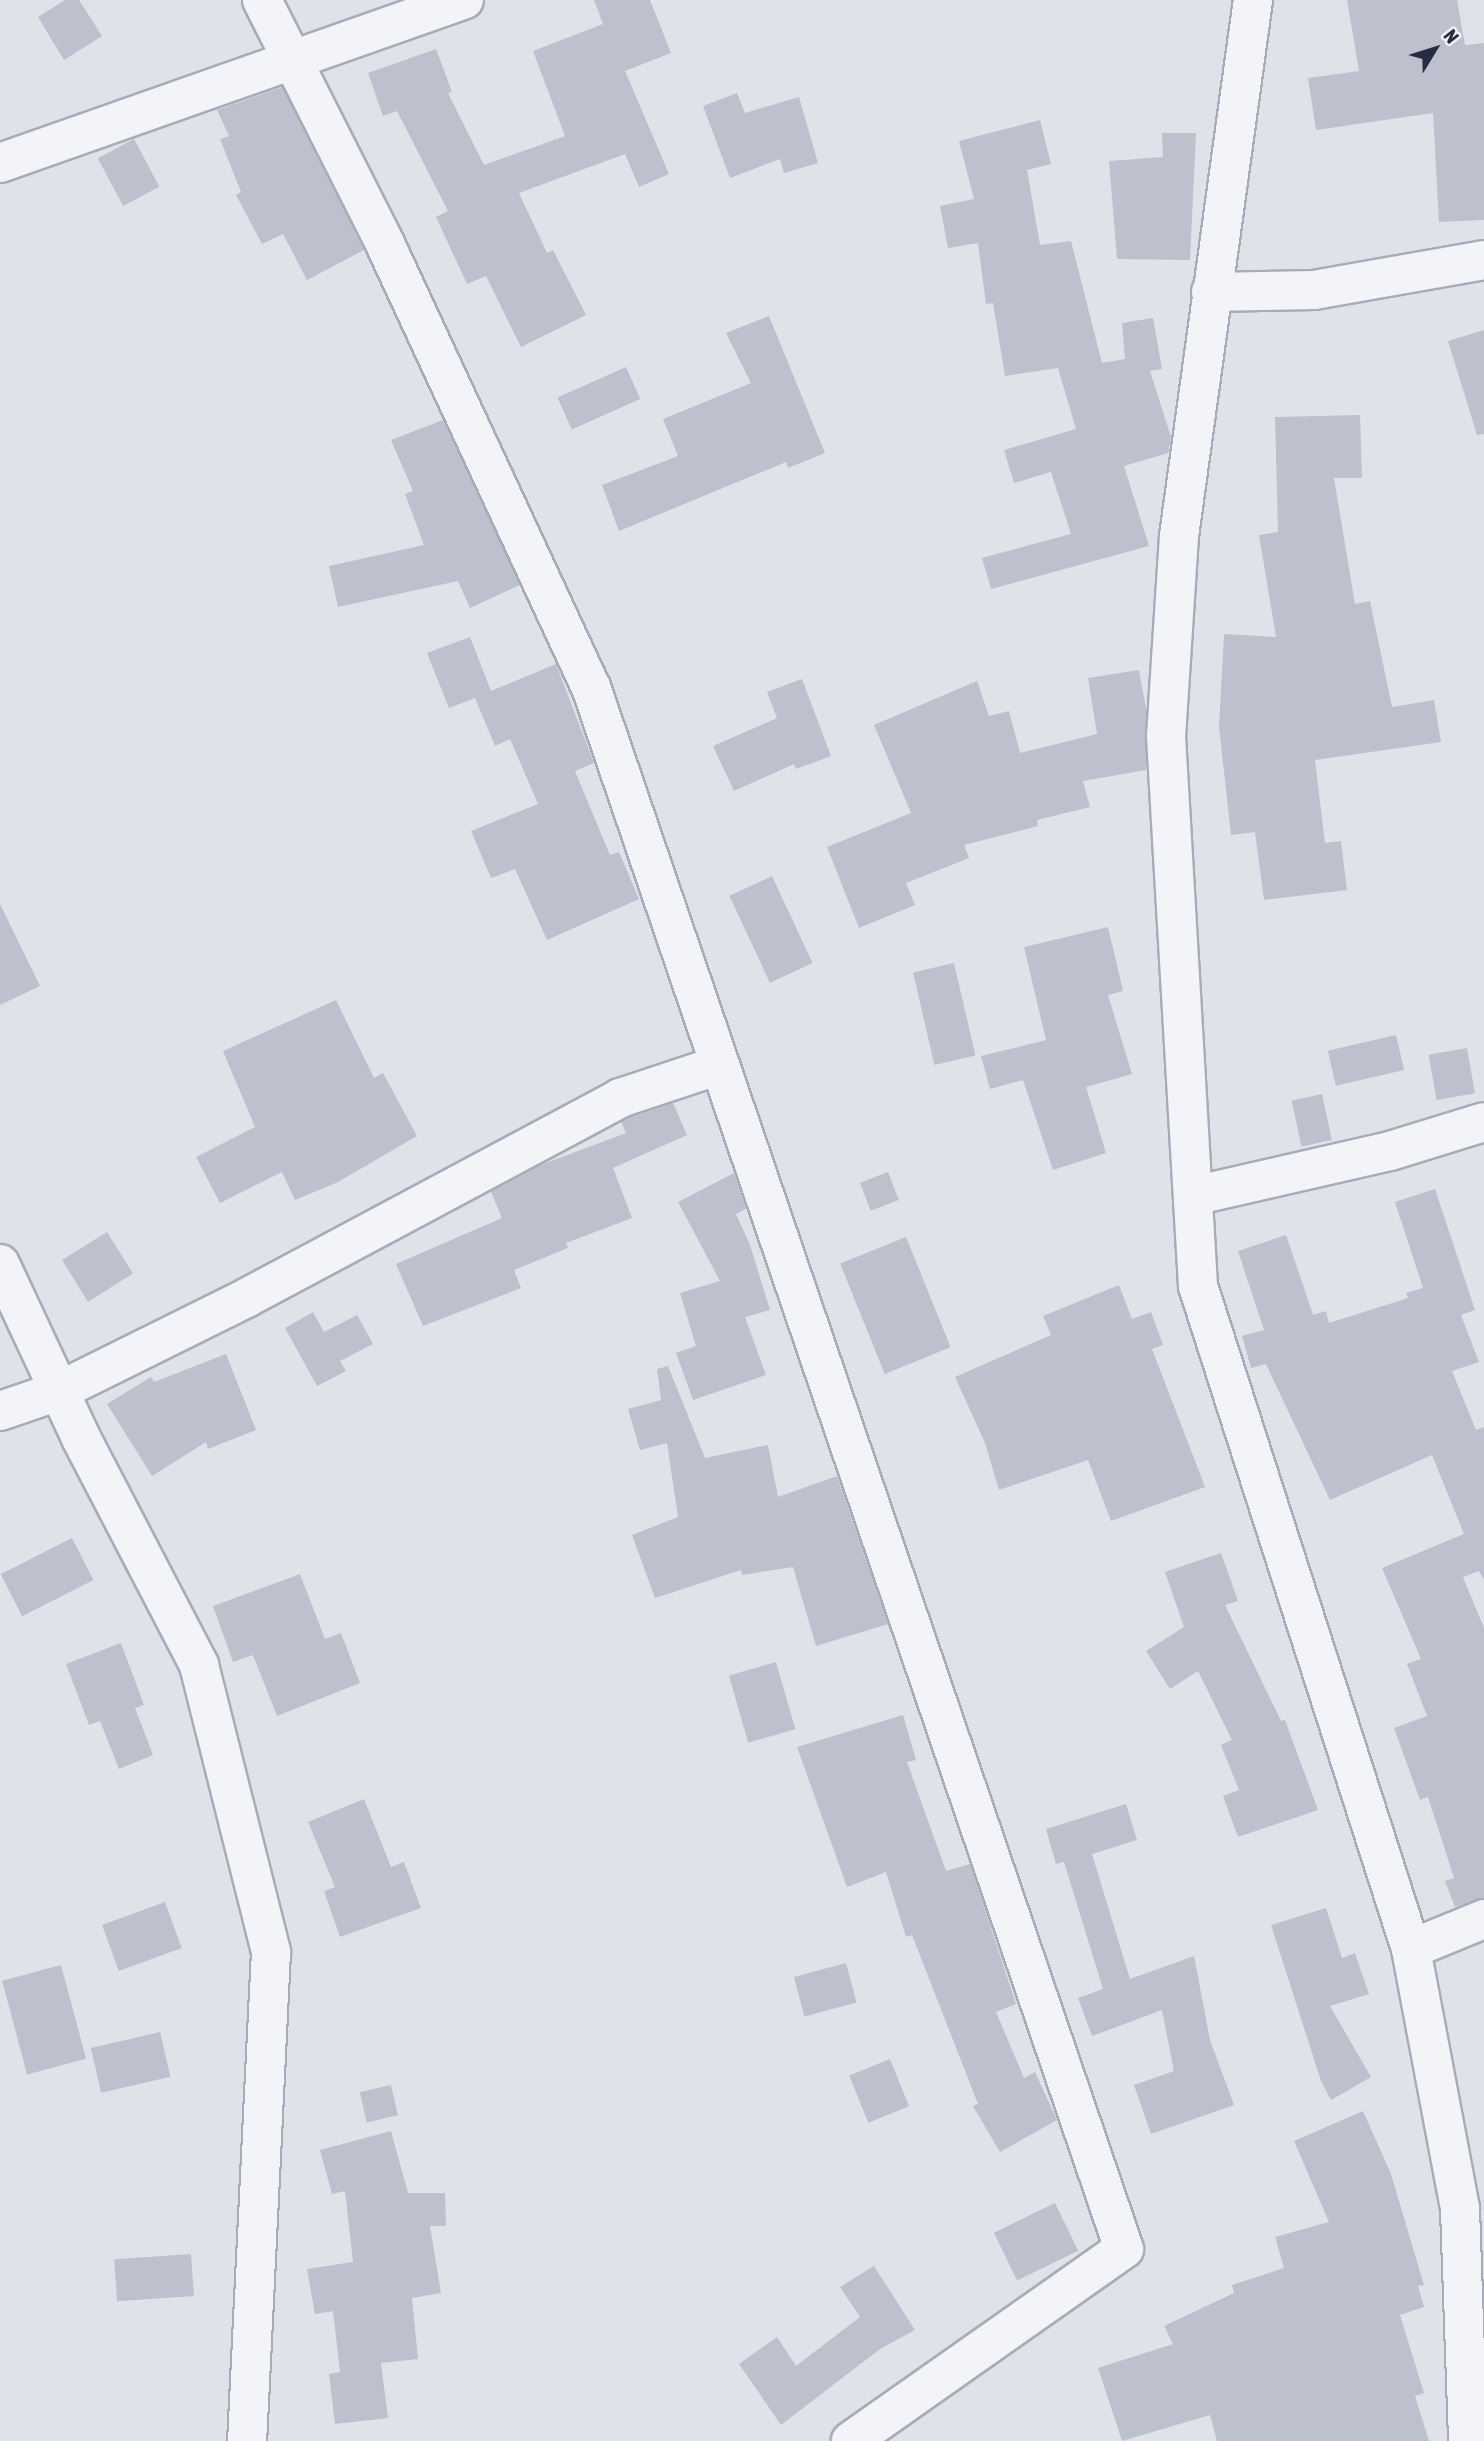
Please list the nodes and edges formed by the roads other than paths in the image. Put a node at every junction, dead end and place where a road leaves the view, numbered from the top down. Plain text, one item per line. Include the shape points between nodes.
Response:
1 (262, 0) edge
2 (464, 0) edge
3 (1253, 0) edge
4 (293, 61) junction
5 (0, 163) edge
6 (1484, 260) edge
7 (1211, 292) junction
8 (720, 1065) junction
9 (1484, 1122) edge
10 (1193, 1196) junction
11 (0, 1264) edge
12 (59, 1391) junction
13 (0, 1411) edge
14 (1484, 1919) edge
15 (1411, 1949) junction
16 (247, 2441) edge
17 (851, 2441) edge
18 (1468, 2441) edge

1 - 4 street
2 - 4 street
3 - 7 street
4 - 5 street
4 - 8 street via 386,246 591,687
6 - 7 street via 1314,290
7 - 10 street via 1179,536 1166,736
8 - 12 street via 620,1098 248,1297
8 - 17 street via 1124,2249
9 - 10 street via 1391,1151
10 - 15 street via 1198,1286
11 - 12 street
12 - 13 street
12 - 16 street via 199,1665 271,1952
14 - 15 street
15 - 18 street via 1460,2209

